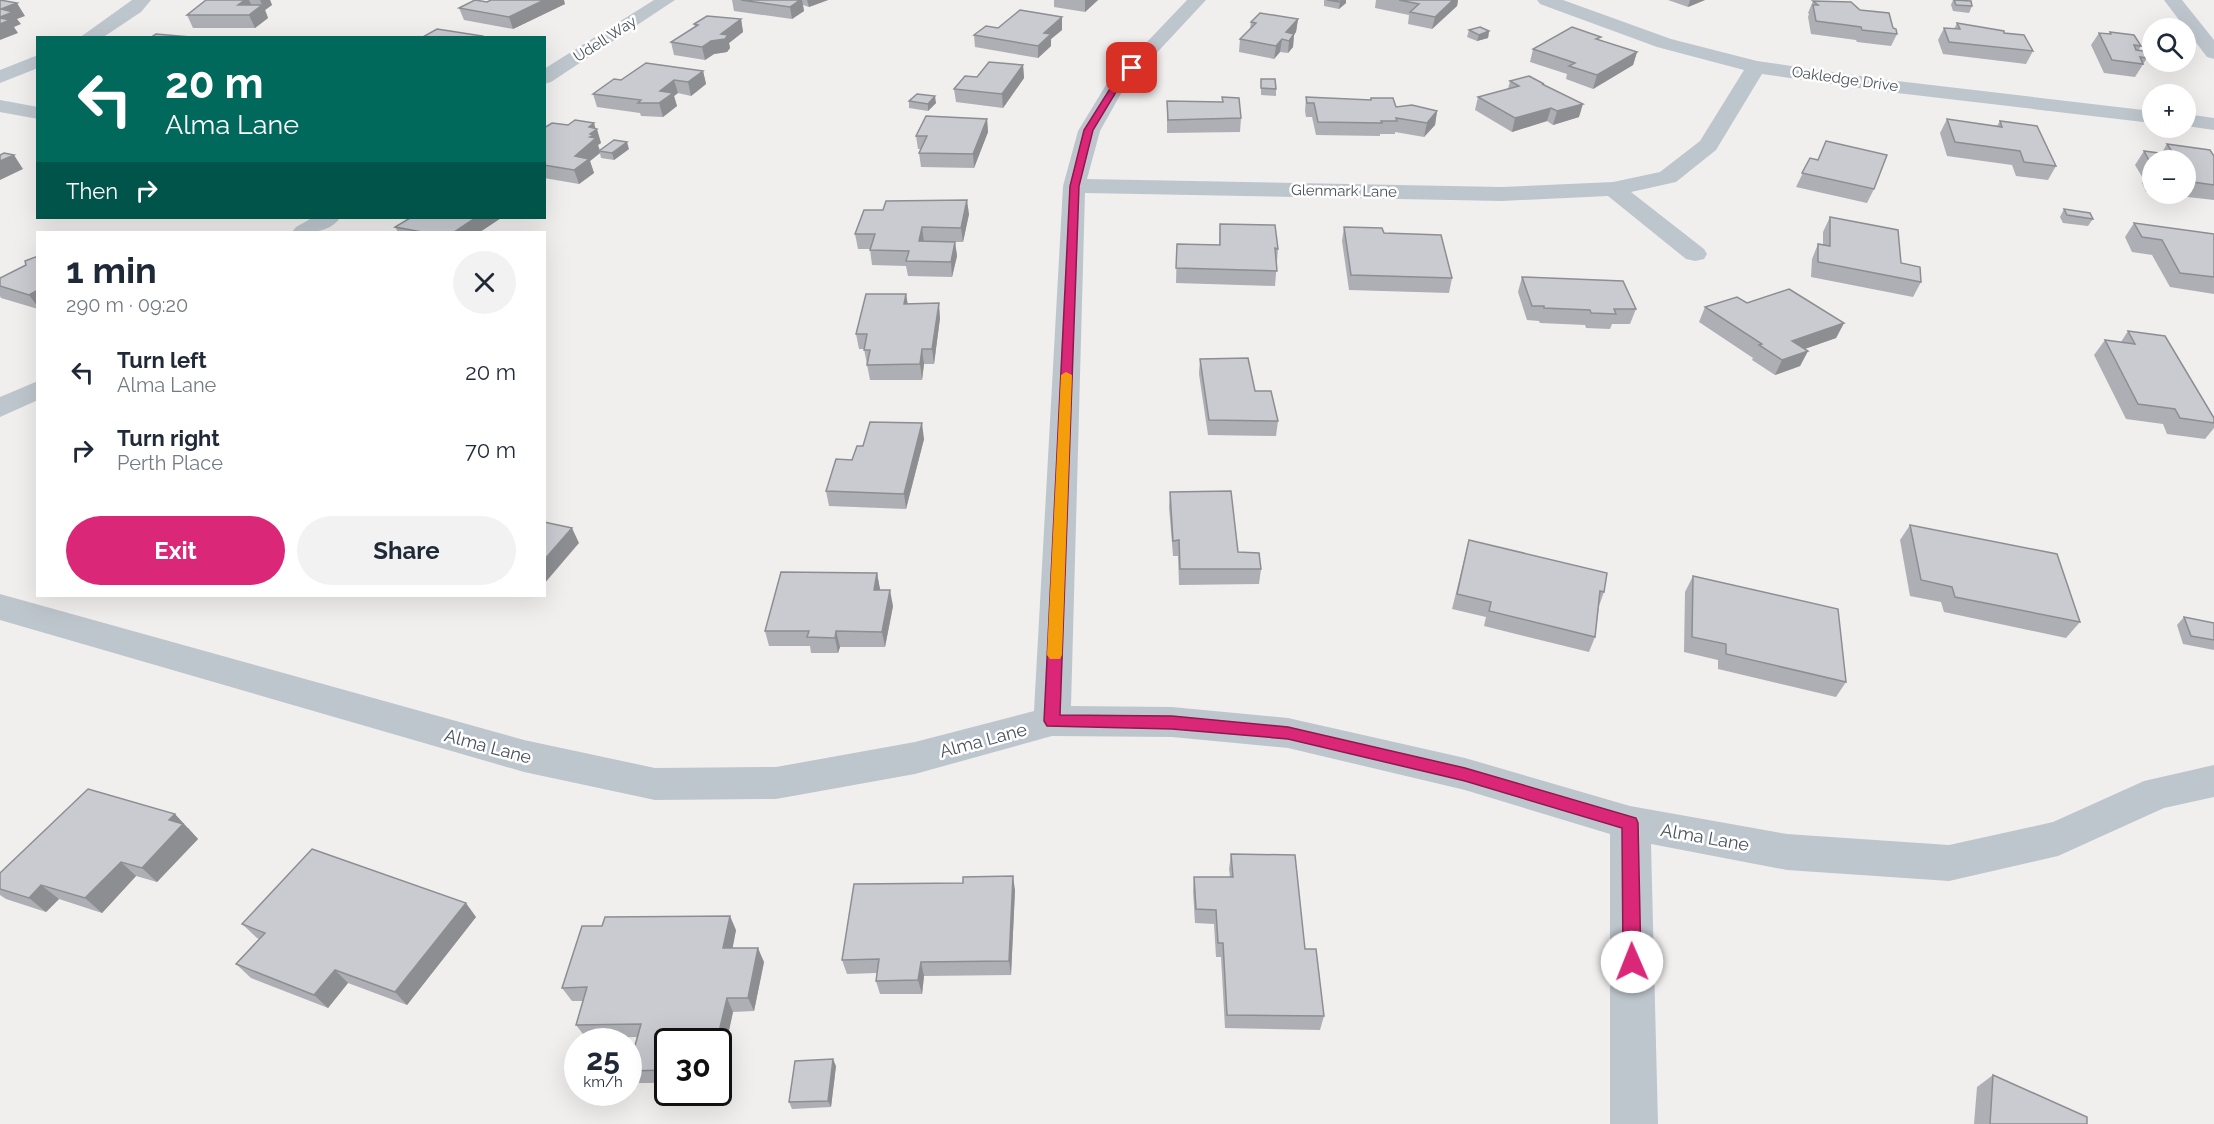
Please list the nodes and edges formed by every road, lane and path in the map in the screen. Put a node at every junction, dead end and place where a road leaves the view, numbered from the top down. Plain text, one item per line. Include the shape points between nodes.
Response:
1 (142, 0) edge
2 (666, 0) edge
3 (1197, 0) edge
4 (1546, 0) edge
5 (2173, 0) edge
6 (91, 36) edge
7 (2214, 53) edge
8 (36, 62) edge
9 (1756, 67) junction
10 (0, 77) edge
11 (546, 77) edge
12 (0, 106) edge
13 (36, 113) edge
14 (2142, 116) edge
15 (2196, 121) edge
16 (2214, 124) edge
17 (1074, 186) junction
18 (1613, 189) junction
19 (326, 219) edge
20 (306, 231) edge
21 (1695, 254) dead end
22 (36, 390) edge
23 (0, 408) edge
24 (0, 607) edge
25 (1052, 721) junction
26 (2214, 781) edge
27 (1630, 823) junction
28 (1634, 1124) edge

1 - 6 street
2 - 11 street, Udell Way
3 - 17 street via 1116,86 1089,130
4 - 9 street, Oakledge Drive via 1664,43
5 - 7 street
8 - 10 street
9 - 14 street, Oakledge Drive
9 - 18 street, Glenmark Lane via 1708,145 1668,177
12 - 13 street
15 - 16 street
17 - 18 street, Glenmark Lane via 1502,194
17 - 25 street
18 - 21 street
19 - 20 street
22 - 23 street
24 - 25 street, Alma Lane via 524,756 655,784 776,783 915,758
25 - 27 street, Alma Lane via 1172,723 1288,733 1465,774
26 - 27 street, Alma Lane via 2158,793 2058,838 1948,863 1787,852
27 - 28 street

